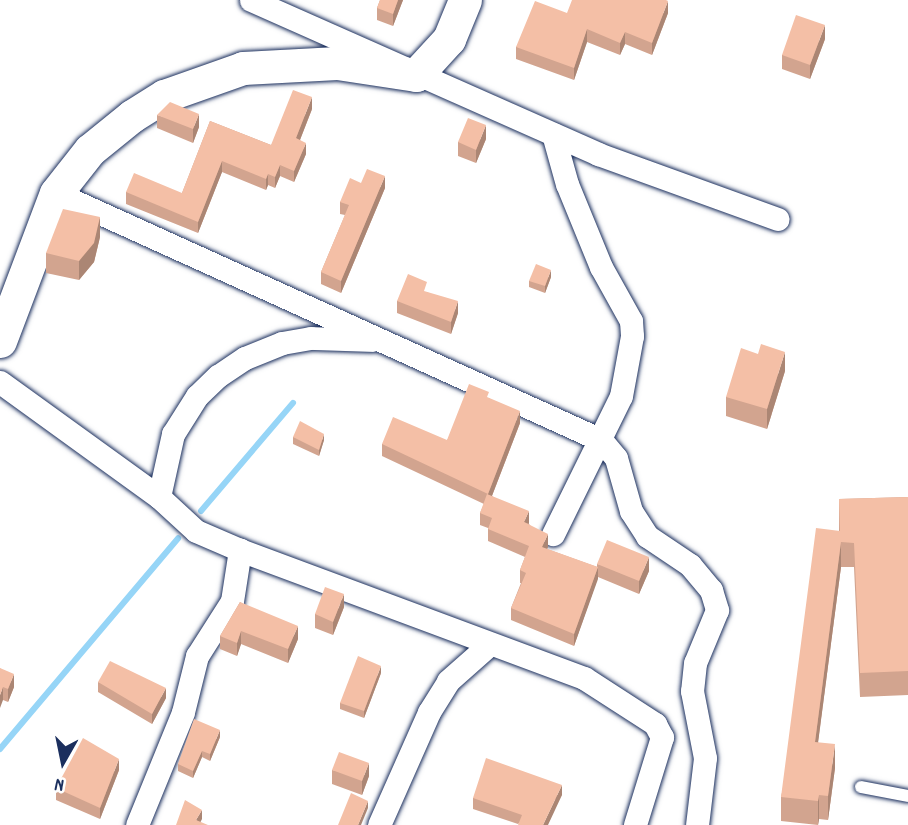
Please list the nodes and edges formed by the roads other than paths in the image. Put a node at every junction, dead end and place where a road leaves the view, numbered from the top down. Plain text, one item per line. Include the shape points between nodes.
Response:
1 (251, 0) edge
2 (465, 0) edge
3 (416, 75) junction
4 (553, 134) junction
5 (56, 194) junction
6 (778, 219) dead end
7 (0, 341) edge
8 (385, 341) junction
9 (0, 382) edge
10 (601, 440) junction
11 (159, 497) junction
12 (553, 534) dead end
13 (240, 550) junction
14 (490, 643) junction
15 (861, 788) dead end
16 (908, 796) edge
17 (137, 825) edge
18 (379, 825) edge
19 (635, 825) edge
20 (696, 825) edge

1 - 3 street
2 - 3 street via 449,39
3 - 4 street
3 - 5 street via 337,63 243,68 164,96 132,116 90,150
4 - 6 street
4 - 10 street via 567,184 601,267 631,320 629,364 621,396
5 - 7 street
5 - 8 street
8 - 10 street
8 - 11 street via 302,339 257,353 227,370 197,396 173,434
9 - 11 street
10 - 12 street
10 - 20 street via 616,458 631,511 647,536 690,565 711,590 717,610 695,663 692,691 705,758
11 - 13 street via 196,531
13 - 14 street
13 - 17 street via 232,601 197,656 183,712
14 - 18 street via 441,692
14 - 19 street via 584,678 661,730
15 - 16 lane

